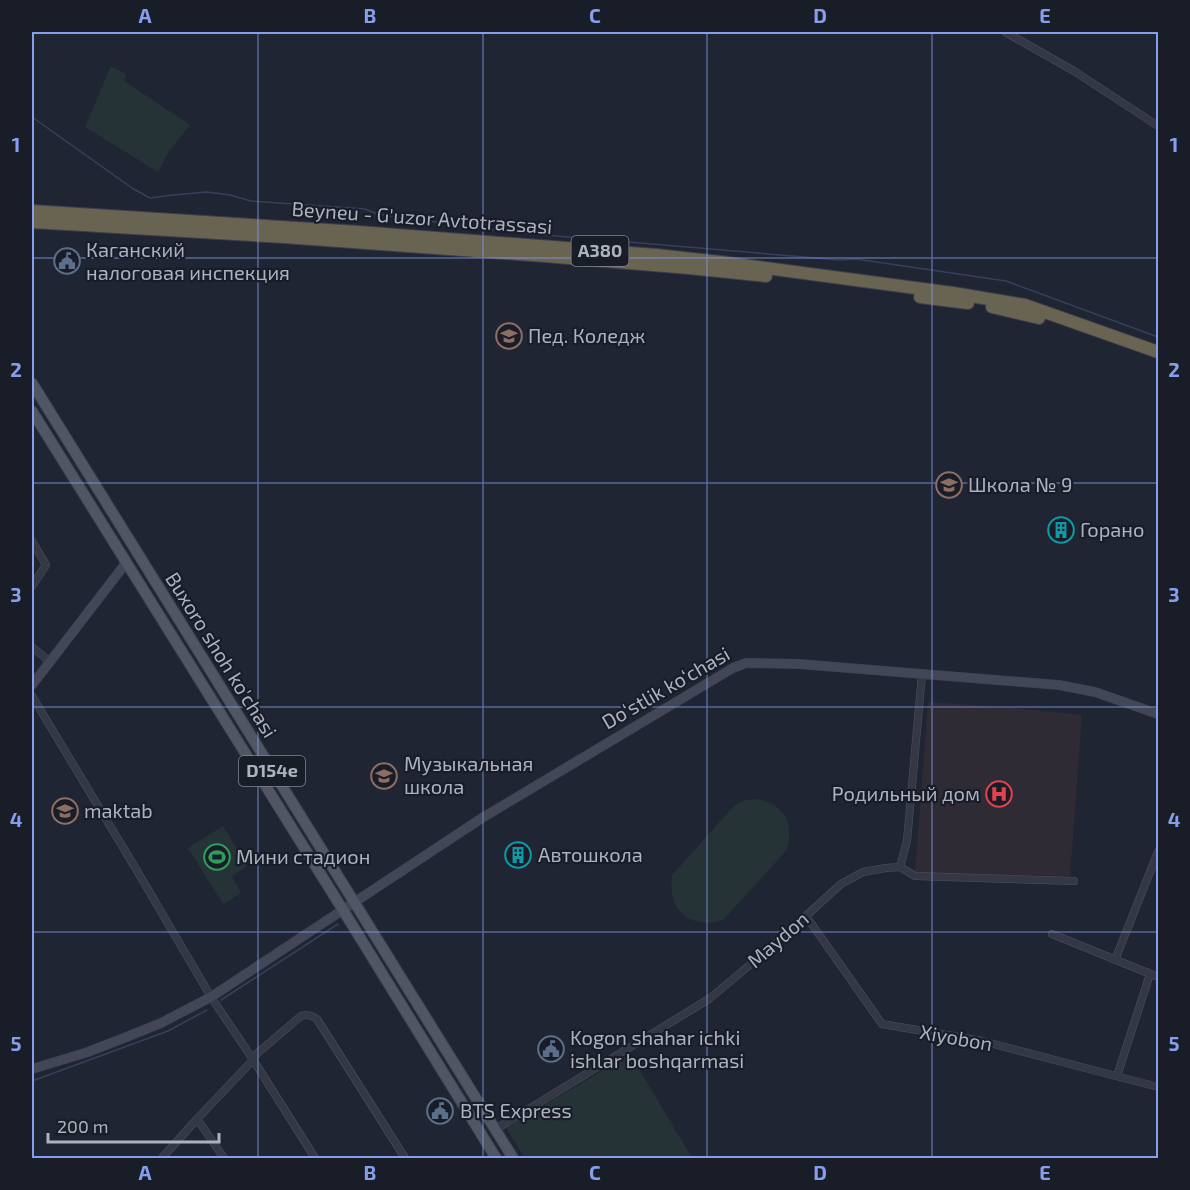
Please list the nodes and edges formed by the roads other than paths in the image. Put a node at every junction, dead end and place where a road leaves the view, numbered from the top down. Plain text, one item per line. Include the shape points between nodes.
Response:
1 (1005, 32) edge
2 (1158, 126) edge
3 (32, 211) edge
4 (32, 222) edge
5 (1158, 352) edge
6 (1158, 361) edge
7 (32, 383) edge
8 (32, 411) edge
9 (32, 542) edge
10 (126, 563) junction
11 (32, 586) edge
12 (32, 647) edge
13 (49, 661) junction
14 (922, 674) junction
15 (32, 685) edge
16 (32, 696) edge
17 (1158, 714) edge
18 (1158, 852) edge
19 (900, 867) junction
20 (1074, 880) dead end
21 (354, 902) junction
22 (343, 910) junction
23 (806, 916) junction
24 (1052, 934) dead end
25 (1115, 960) junction
26 (1150, 974) junction
27 (1158, 977) edge
28 (211, 997) junction
29 (252, 1059) junction
30 (32, 1069) edge
31 (1117, 1076) junction
32 (1158, 1087) edge
33 (197, 1119) junction
34 (496, 1129) junction
35 (483, 1137) junction
36 (162, 1158) edge
37 (224, 1158) edge
38 (315, 1158) edge
39 (405, 1158) edge
40 (495, 1158) edge
41 (513, 1158) edge

1 - 2 street
3 - 5 highway, Beyneu - G'uzor Avtotrassasi / A380 via 721,262 1011,302
4 - 6 highway, Beyneu - G'uzor Avtotrassasi / A380 via 545,256 804,280 1000,308
7 - 21 main road, Buxoro shoh ko'chasi / D154e
8 - 10 main road, Buxoro shoh ko'chasi / D154e
9 - 11 street via 46,566
10 - 13 street
10 - 22 main road, Buxoro shoh ko'chasi / D154e
12 - 13 street
13 - 15 street
14 - 17 street, Do‘stlik ko‘chasi via 1059,685 1095,692
14 - 19 street via 907,841
14 - 21 street, Do‘stlik ko‘chasi via 746,663 482,818
16 - 28 street
18 - 25 street
19 - 20 street via 915,876
19 - 23 street, Maydon via 863,872 841,884
21 - 22 street, Do‘stlik ko‘chasi
21 - 34 main road, Buxoro shoh ko'chasi / D154e
22 - 28 street, Do‘stlik ko‘chasi
22 - 35 main road, Buxoro shoh ko'chasi / D154e
23 - 31 street, Xiyobon via 882,1024 982,1041
23 - 34 street, Maydon via 709,999
24 - 25 street
25 - 26 street
26 - 27 street
26 - 31 street
28 - 29 street
28 - 30 street, Do‘stlik ko‘chasi via 129,1036
29 - 33 street
29 - 38 street
29 - 39 street via 301,1016 313,1016
31 - 32 street, Xiyobon
33 - 36 street
33 - 37 street
34 - 35 main road
34 - 41 main road, Buxoro shoh ko'chasi / D154e
35 - 40 main road, Buxoro shoh ko'chasi / D154e

